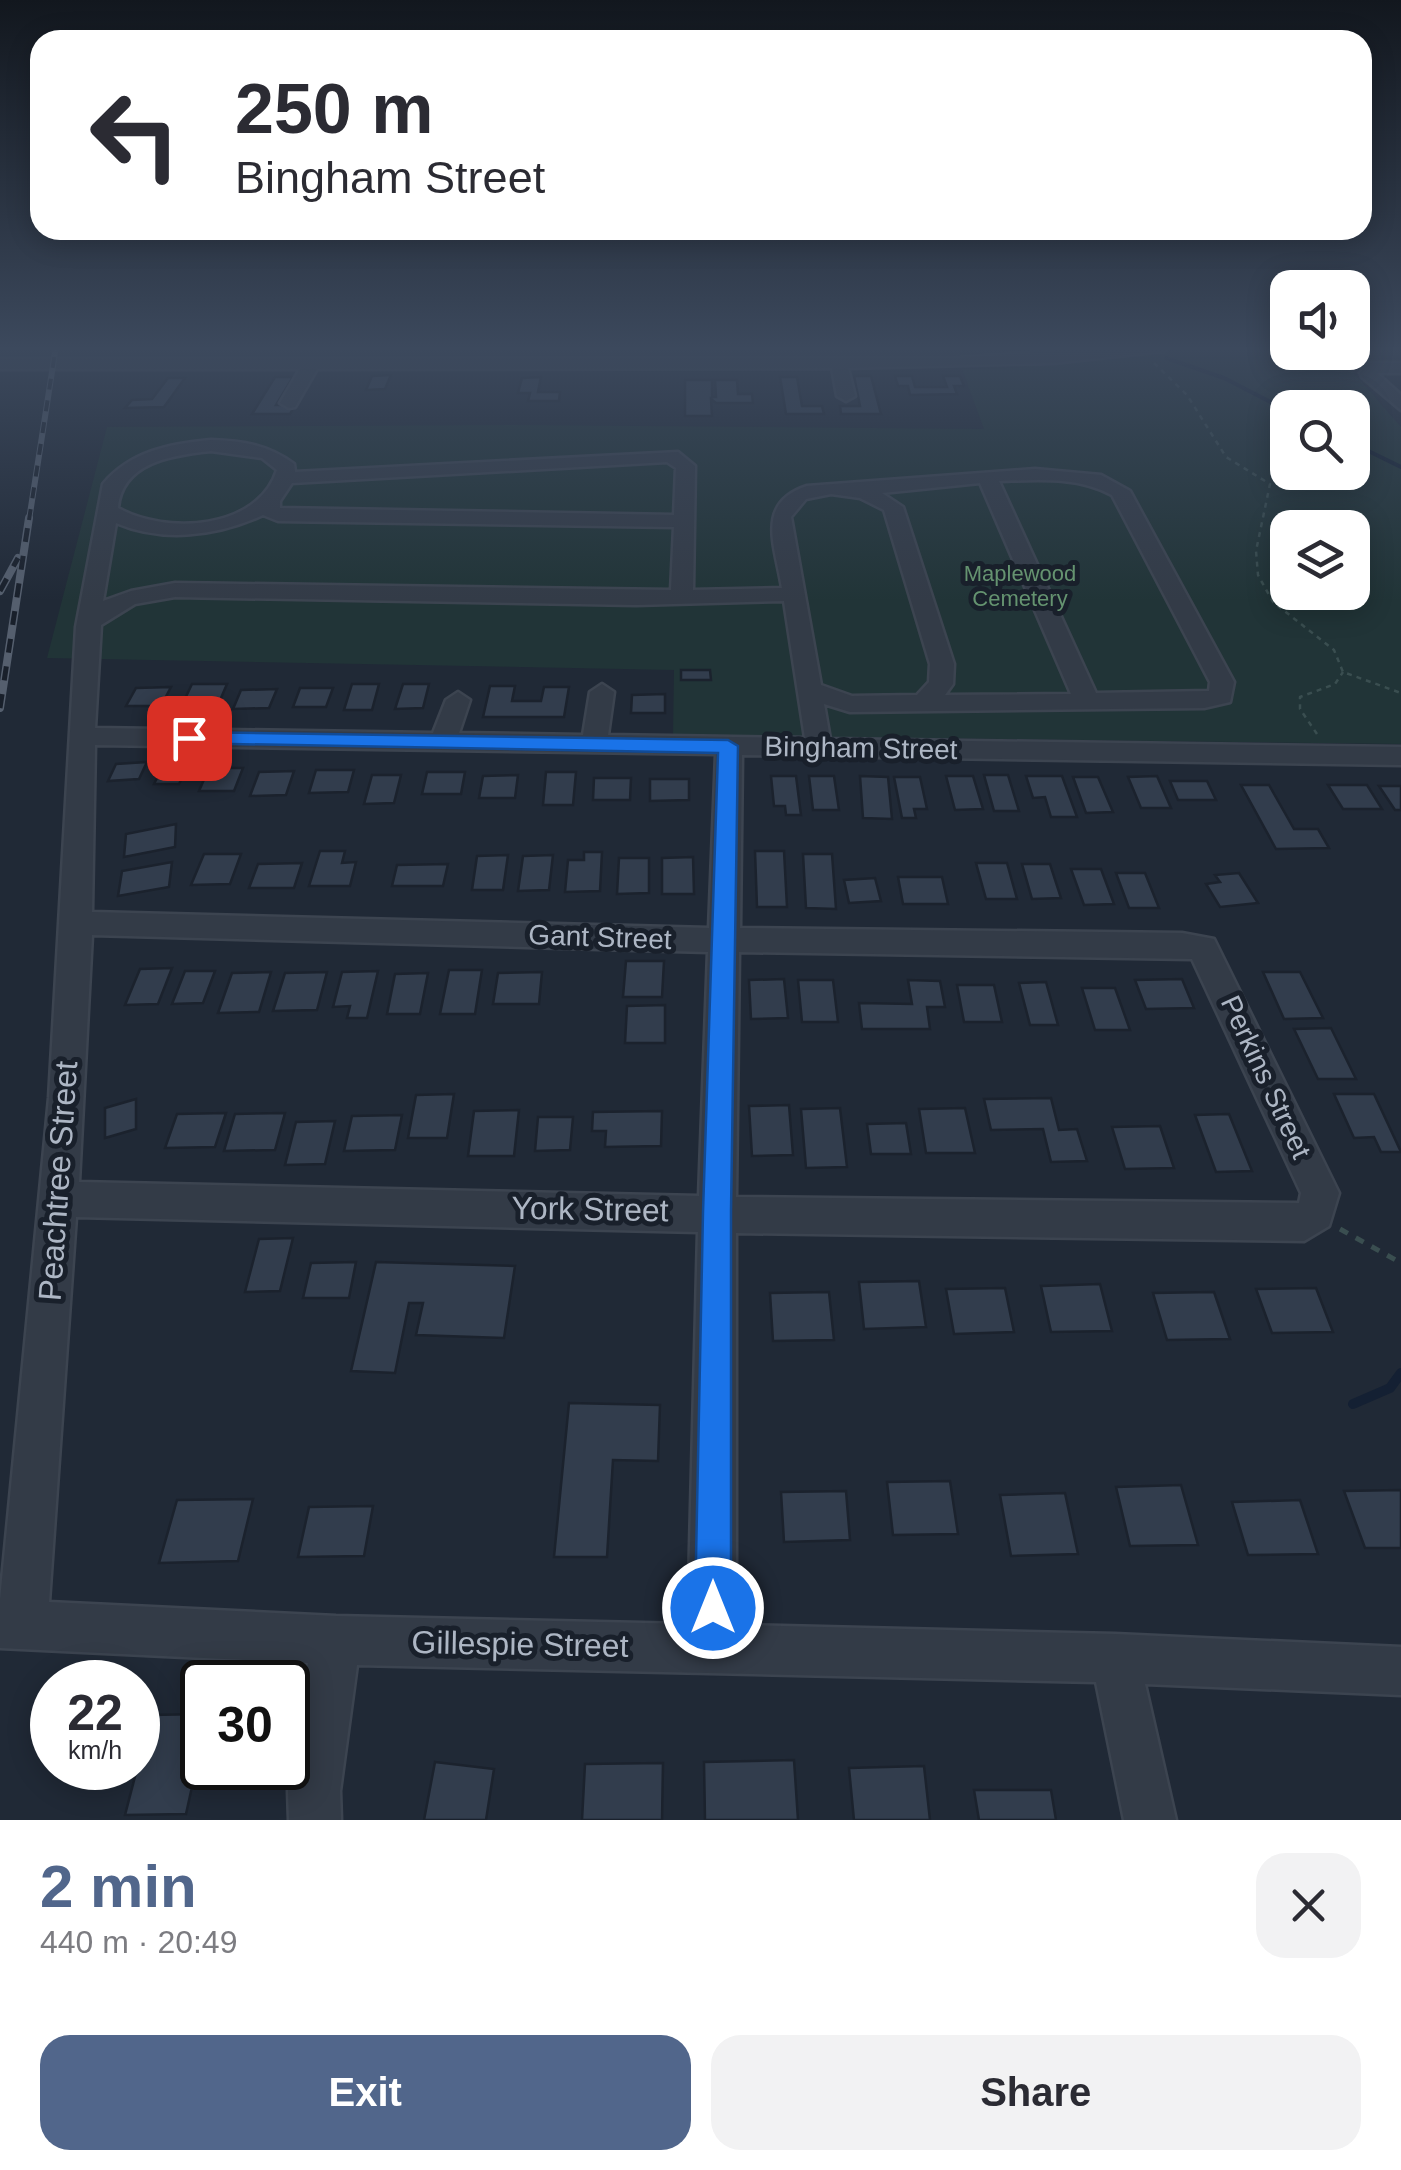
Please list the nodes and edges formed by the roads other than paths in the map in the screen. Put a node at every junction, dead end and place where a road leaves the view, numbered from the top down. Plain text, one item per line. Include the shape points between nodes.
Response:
1 (988, 477) junction
2 (287, 478) junction
3 (891, 496) junction
4 (274, 508) junction
5 (108, 510) junction
6 (684, 521) junction
7 (93, 578) junction
8 (148, 593) junction
9 (794, 594) junction
10 (682, 598) junction
11 (87, 627) junction
12 (810, 690) junction
13 (602, 692) dead end
14 (458, 700) dead end
15 (1087, 701) junction
16 (924, 703) junction
17 (850, 704) junction
18 (81, 736) junction
19 (818, 738) junction
20 (442, 742) junction
21 (594, 744) junction
22 (728, 746) junction
23 (1401, 756) edge
24 (77, 923) junction
25 (724, 940) junction
26 (1182, 944) joint
27 (57, 1198) junction
28 (717, 1212) junction
29 (1309, 1219) joint
30 (12, 1624) edge
31 (336, 1640) junction
32 (712, 1648) junction
33 (1115, 1658) junction
34 (1401, 1671) edge
35 (315, 1820) edge
36 (1150, 1820) edge

1 - 3 street via 936,478
1 - 15 street
1 - 15 street via 1086,476 1117,488 1223,686 1221,696 1204,700
2 - 4 street
2 - 5 street, Peachtree Street via 278,456 265,449 179,449 120,475 105,499
2 - 6 street via 671,456 686,466
3 - 9 street via 858,489 807,493 783,509
3 - 16 street via 942,664 940,684
4 - 5 street via 201,528 142,528
4 - 6 street
5 - 7 street, Peachtree Street
6 - 10 street
7 - 8 street
7 - 11 street, Peachtree Street
8 - 10 street
8 - 11 street via 111,606
9 - 10 street
9 - 12 street
11 - 18 street, Peachtree Street
12 - 17 street
12 - 19 street
13 - 21 street
14 - 20 street
15 - 16 street
16 - 17 street
17 - 19 street
18 - 20 street, Bingham Street
18 - 24 street, Peachtree Street
19 - 22 street, Bingham Street
19 - 23 street, Bingham Street
20 - 21 street, Bingham Street
21 - 22 street, Bingham Street
22 - 25 street
24 - 25 street, Gant Street
24 - 27 street, Peachtree Street
25 - 26 street, Gant Street
25 - 28 street
26 - 29 street, Perkins Street via 1203,948 1320,1193
27 - 28 street, York Street
27 - 30 street, Peachtree Street
28 - 29 street, York Street via 1022,1222
28 - 32 street
30 - 31 street, Gillespie Street
31 - 32 street, Gillespie Street
31 - 35 street
32 - 33 street, Gillespie Street
33 - 34 street, Gillespie Street
33 - 36 street

